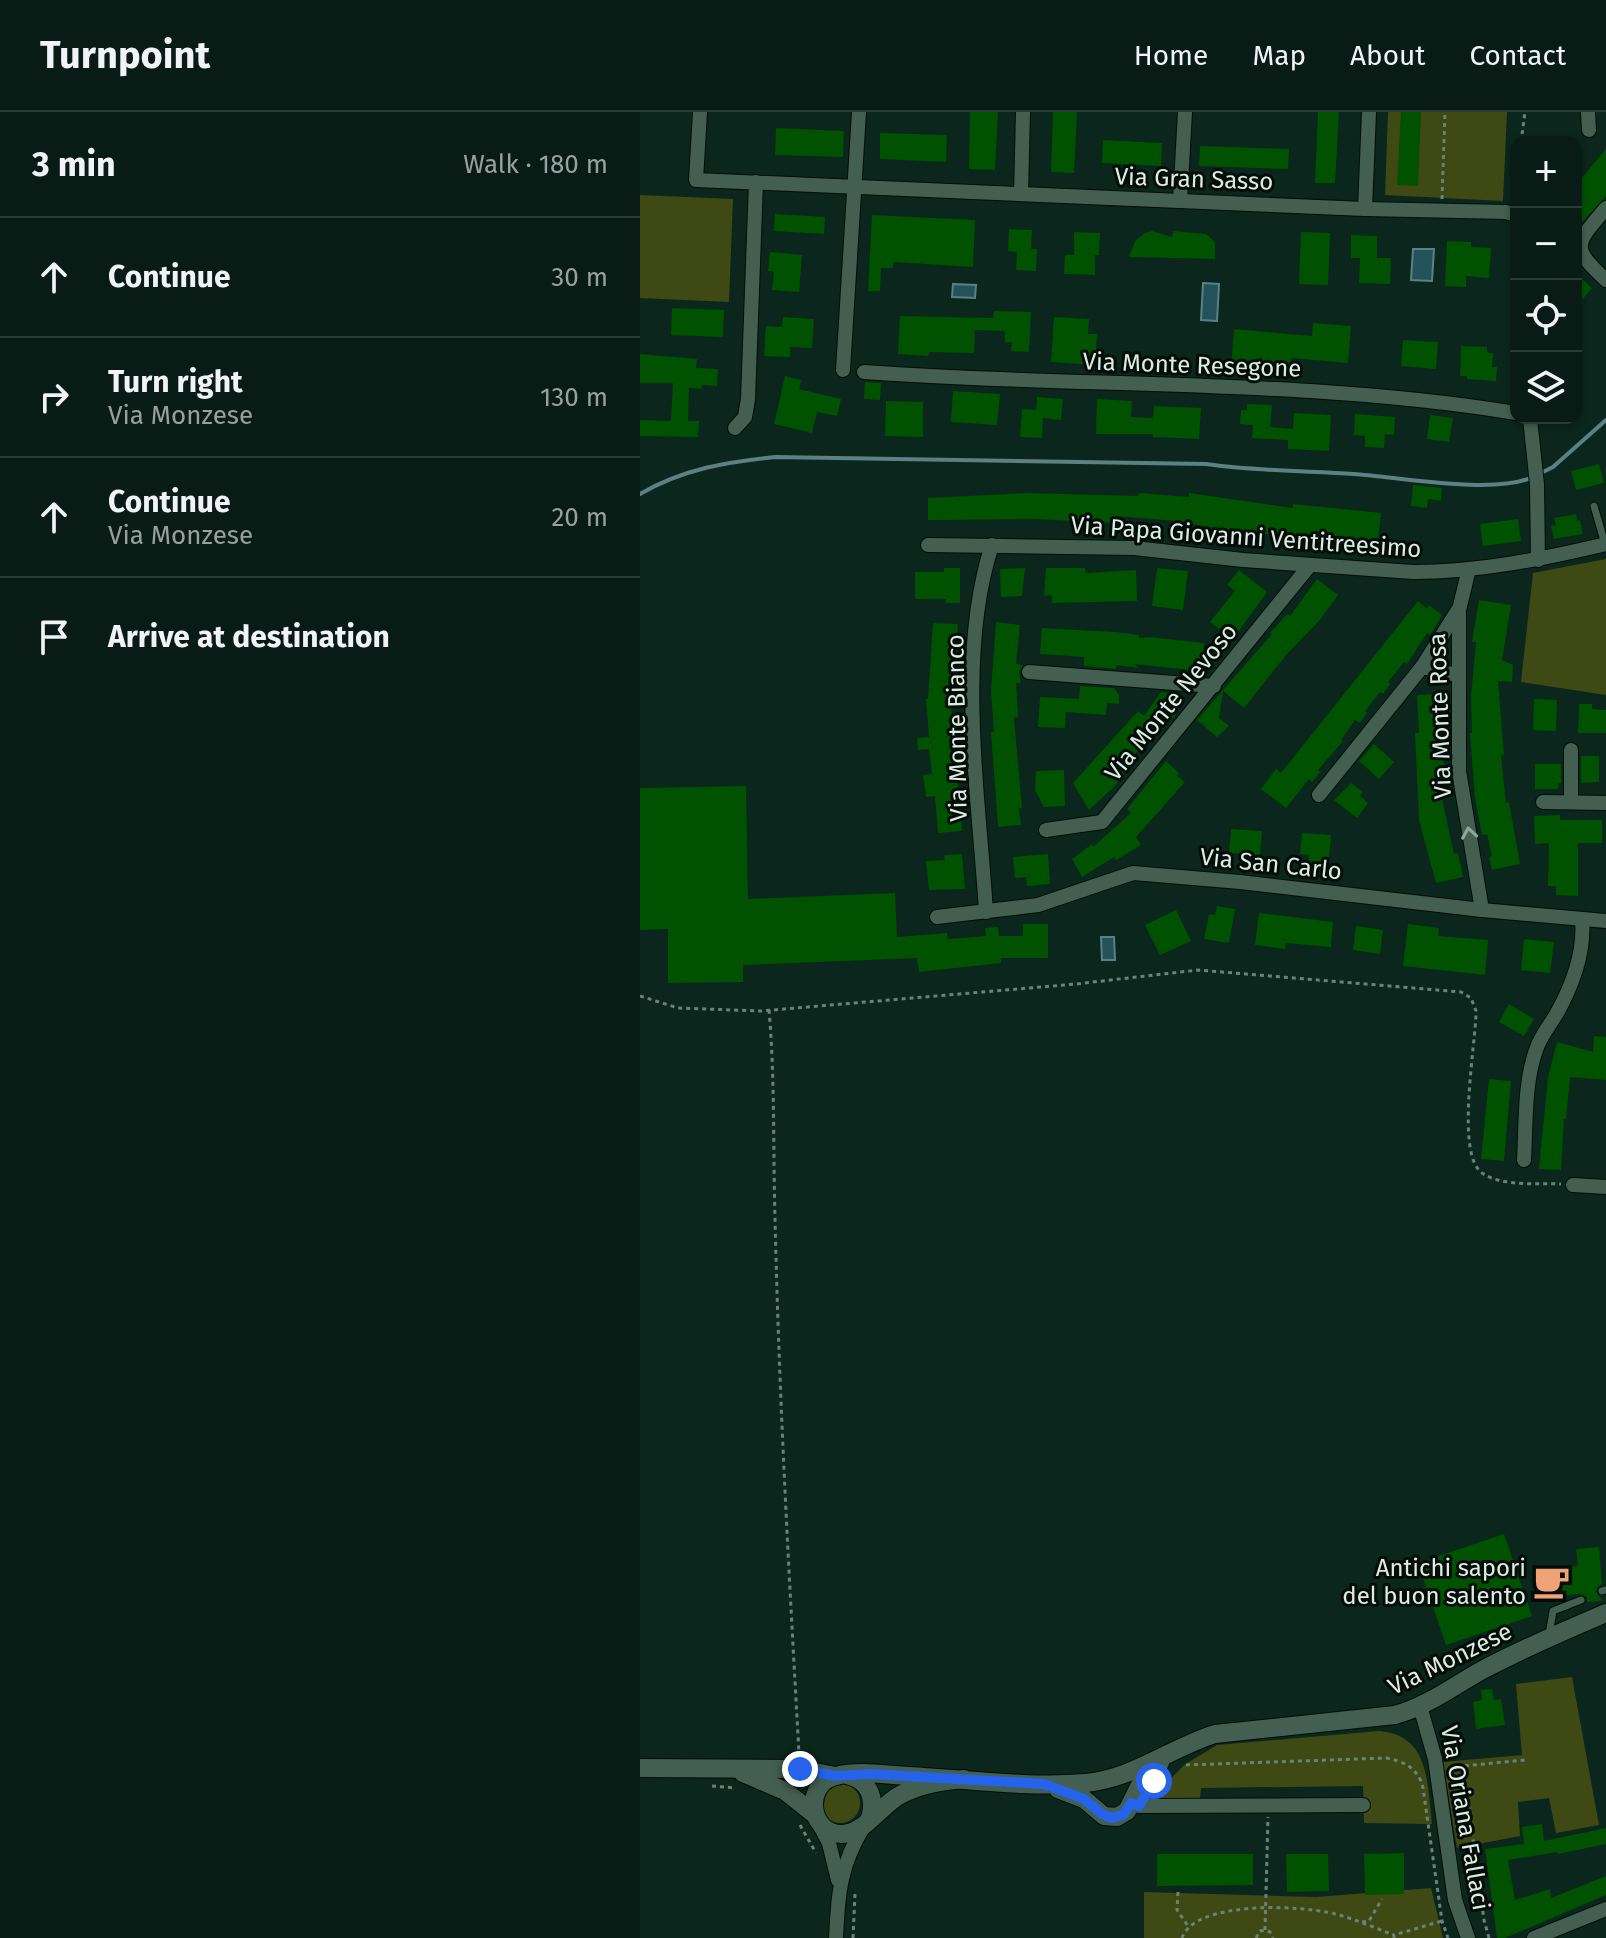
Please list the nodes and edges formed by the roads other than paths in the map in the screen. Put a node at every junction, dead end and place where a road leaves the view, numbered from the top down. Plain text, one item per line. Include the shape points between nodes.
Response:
1 (700, 112) edge
2 (859, 112) edge
3 (1023, 112) edge
4 (1185, 112) edge
5 (1369, 112) edge
6 (1588, 112) edge
7 (1589, 130) dead end
8 (756, 182) junction
9 (854, 187) junction
10 (1021, 194) junction
11 (1180, 201) junction
12 (1606, 208) edge
13 (1365, 209) junction
14 (1510, 213) edge
15 (1606, 280) edge
16 (843, 370) dead end
17 (864, 372) dead end
18 (1510, 412) edge
19 (1531, 424) edge
20 (735, 428) dead end
21 (1594, 506) dead end
22 (1605, 544) edge
23 (928, 545) dead end
24 (992, 545) junction
25 (1538, 560) junction
26 (1310, 565) junction
27 (1469, 569) junction
28 (1459, 610) junction
29 (1422, 667) junction
30 (1029, 672) dead end
31 (1457, 675) junction
32 (1214, 686) junction
33 (1571, 750) dead end
34 (1319, 795) dead end
35 (1543, 802) dead end
36 (1571, 802) junction
37 (1606, 803) edge
38 (1046, 830) dead end
39 (1482, 910) junction
40 (986, 912) junction
41 (937, 917) dead end
42 (1582, 919) junction
43 (1606, 921) edge
44 (1524, 1160) dead end
45 (1573, 1185) road end
46 (1606, 1187) edge
47 (1581, 1600) dead end
48 (1606, 1613) edge
49 (1549, 1637) junction
50 (1420, 1706) junction
51 (1177, 1759) junction
52 (640, 1768) edge
53 (717, 1769) junction
54 (840, 1775) junction
55 (964, 1779) junction
56 (1109, 1780) junction
57 (1044, 1784) junction
58 (1131, 1803) junction
59 (1363, 1805) dead end
60 (1097, 1810) junction
61 (817, 1818) junction
62 (867, 1822) junction
63 (839, 1892) junction
64 (1606, 1909) edge
65 (836, 1938) edge
66 (1468, 1938) edge
67 (1534, 1938) edge

1 - 8 street, Via Gran Sasso via 696,180
2 - 9 street
3 - 10 street
4 - 11 street
5 - 13 street
6 - 7 street
8 - 9 street, Via Gran Sasso
8 - 20 street via 748,399 745,417
9 - 10 street, Via Gran Sasso
9 - 16 street
10 - 11 street, Via Gran Sasso
11 - 13 street, Via Gran Sasso
12 - 15 street via 1584,234 1580,248
13 - 14 street, Via Gran Sasso
17 - 18 street, Via Monte Resegone via 1383,396
19 - 25 street
21 - 22 lane
22 - 25 street, Via Papa Giovanni Ventitreesimo
23 - 24 street, Via Papa Giovanni Ventitreesimo
24 - 26 street, Via Papa Giovanni Ventitreesimo via 1134,548
24 - 40 street, Via Monte Bianco via 981,588 974,679
25 - 27 street, Via Papa Giovanni Ventitreesimo
26 - 27 street, Via Papa Giovanni Ventitreesimo via 1413,572
26 - 32 street, Via Monte Nevoso
27 - 28 street, Via Monte Rosa
28 - 29 street
28 - 31 street, Via Monte Rosa
29 - 31 street
29 - 34 street
30 - 32 street
39 -> 31 street, Via Monte Rosa via 1459,771
32 - 38 street, Via Monte Nevoso via 1102,822
33 - 36 street
35 - 36 street
36 - 37 street
39 - 40 street, Via San Carlo via 1133,873 1038,905
39 - 42 street, Via San Carlo
40 - 41 street, Via San Carlo
42 - 43 street, Via San Carlo
42 - 44 street via 1574,976 1532,1062
45 - 46 street
47 - 49 lane via 1553,1611
48 - 49 street, Via Monzese
49 - 50 street, Via Monzese
50 - 51 street, Via Monzese via 1385,1717 1215,1734 1194,1740
50 - 66 street, Via Oriana Fallaci via 1435,1759 1455,1900
51 - 56 street, Via Monzese
51 - 58 street, Via Monzese via 1146,1778
52 - 53 street, Via Monzese
53 - 54 street, Via Monzese via 800,1769
53 - 61 street, Via Monzese via 765,1780
54 - 55 street, Via Monzese
54 - 61 street via 826,1780 815,1795
54 - 62 street via 854,1777 869,1789
55 - 57 street, Via Monzese
55 - 62 street, Via Monzese via 913,1789 889,1801
56 - 57 street, Via Monzese
56 - 58 street via 1128,1786
56 - 60 street via 1093,1794
57 - 60 street, Via Monzese via 1084,1799
58 - 59 street
58 - 60 street via 1117,1817
61 - 62 street via 826,1830 846,1835
61 - 63 street via 834,1858
62 - 63 street via 845,1864
63 - 65 street
64 - 67 street

